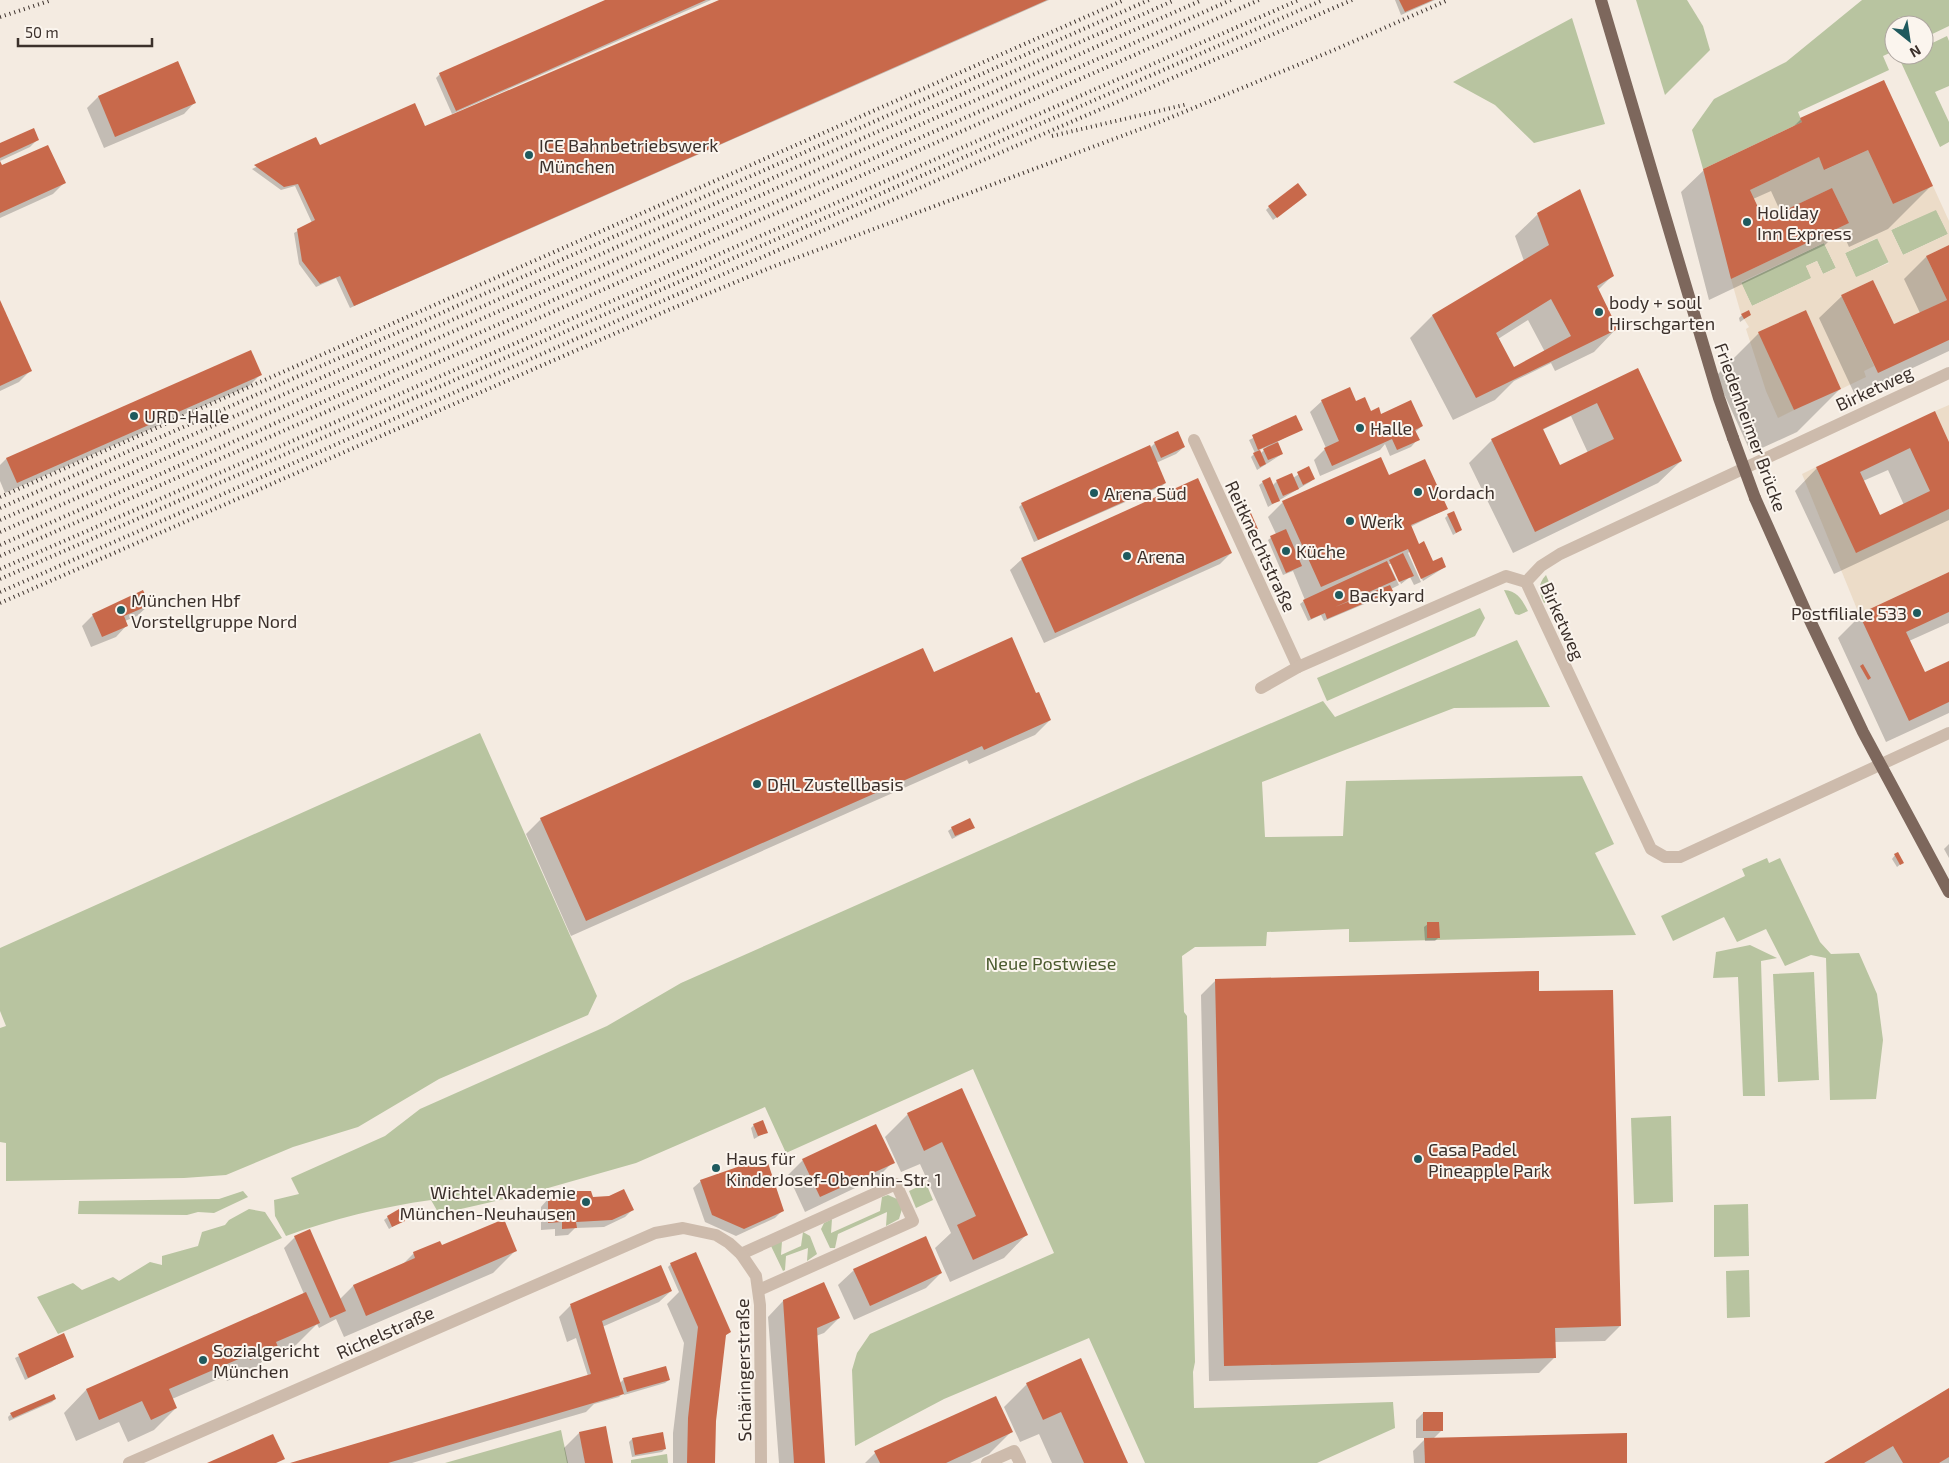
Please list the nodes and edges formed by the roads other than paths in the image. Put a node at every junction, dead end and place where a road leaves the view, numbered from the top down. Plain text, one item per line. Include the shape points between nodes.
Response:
1 (1601, 0) edge
2 (1949, 373) edge
3 (1194, 440) dead end
4 (1526, 582) junction
5 (1298, 667) junction
6 (1261, 688) dead end
7 (1949, 733) edge
8 (1879, 765) junction
9 (1949, 892) edge
10 (655, 1233) joint
11 (740, 1254) junction
12 (759, 1290) junction
13 (136, 1462) edge
14 (761, 1463) edge
15 (988, 1463) edge
16 (1020, 1463) edge

1 - 8 main road, Friedenheimer Brücke, bridge via 1733,438 1755,498 1805,610
2 - 4 street, Birketweg via 1560,554
3 - 5 street, Reitknechtstraße
4 - 5 street via 1506,576
4 - 8 street, Birketweg via 1651,849 1665,857 1680,857
5 - 6 street
7 - 8 street, Birketweg
8 - 9 main road, Friedenheimer Brücke
10 - 11 street, Schäringerstraße via 683,1228 701,1230 729,1243
10 - 13 street, Richelstraße
11 - 12 street, Schäringerstraße via 756,1276
11 - 12 street via 896,1184 913,1221
12 - 14 street, Schäringerstraße
15 - 16 street via 1014,1451

